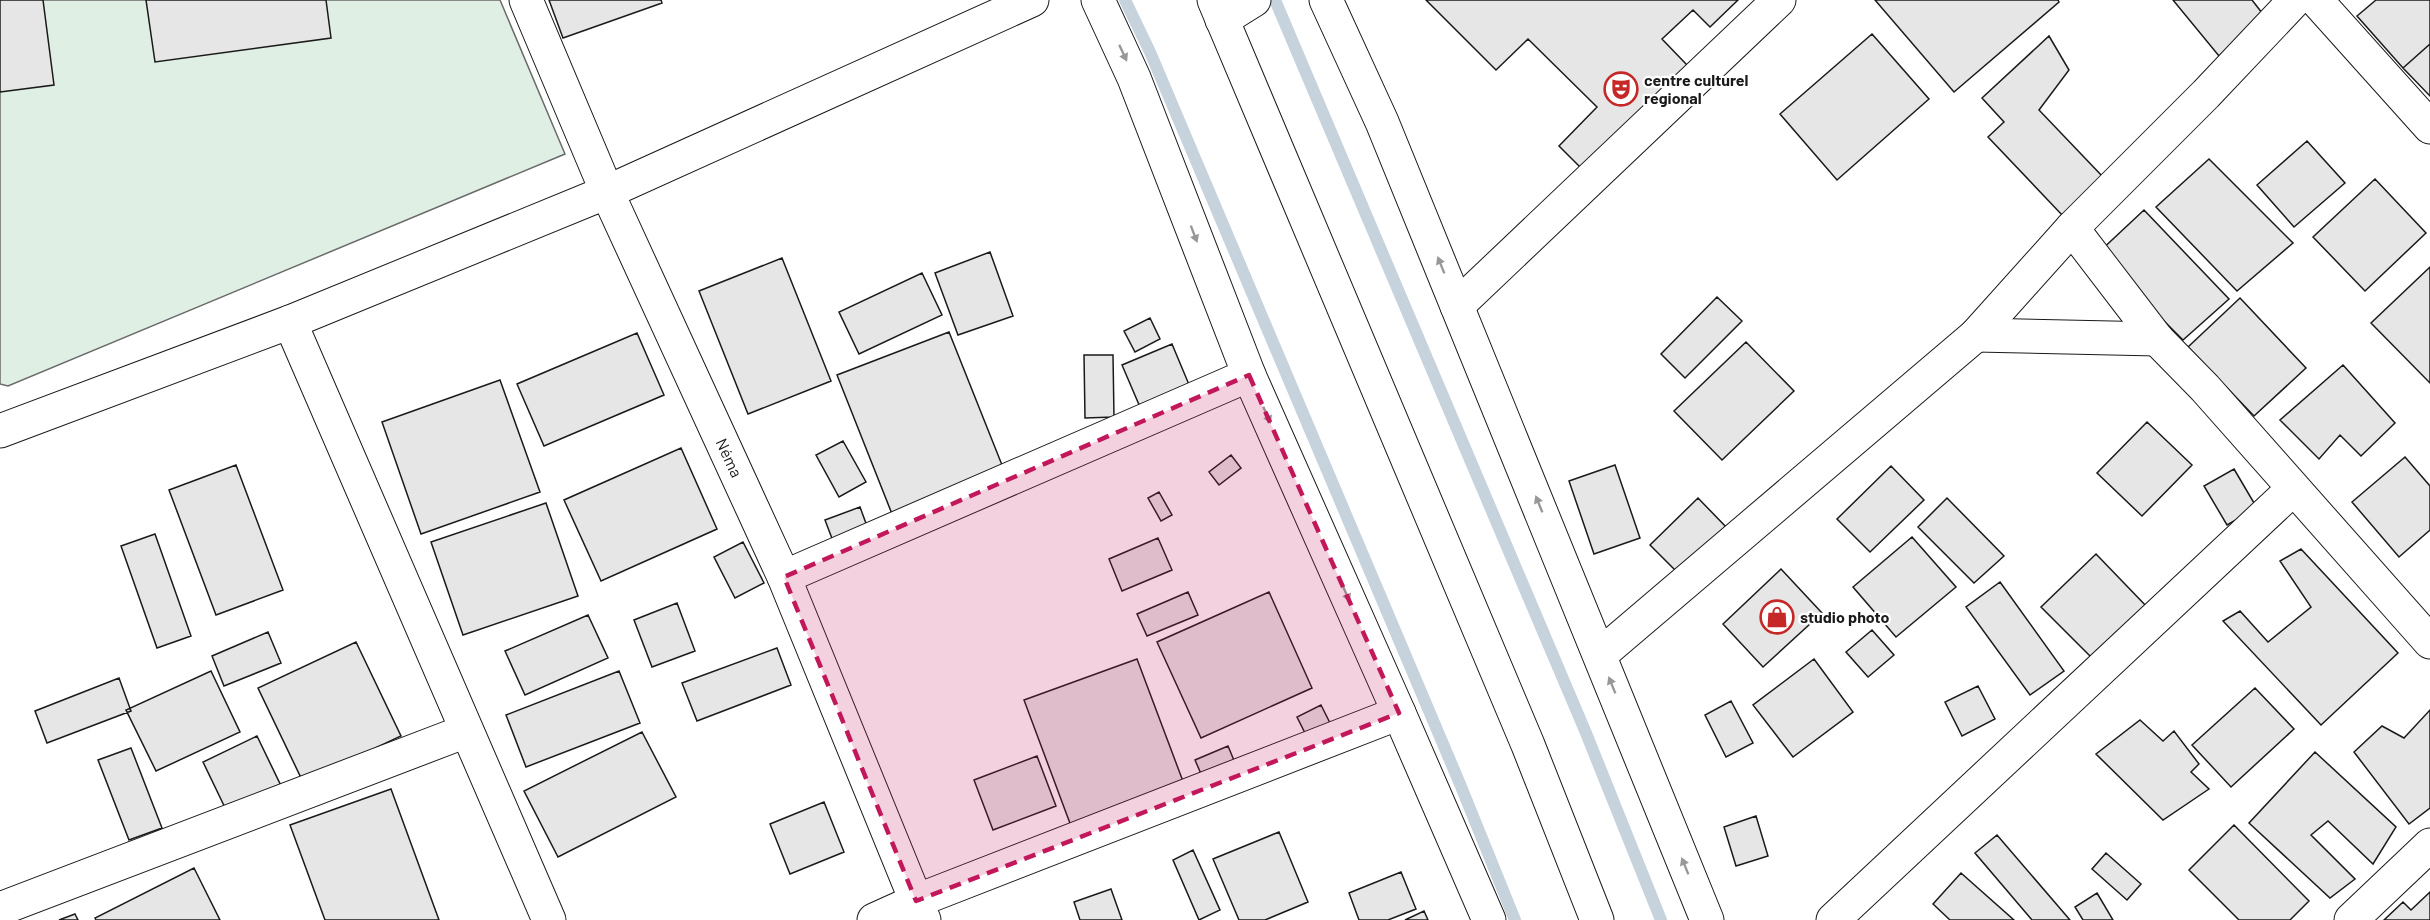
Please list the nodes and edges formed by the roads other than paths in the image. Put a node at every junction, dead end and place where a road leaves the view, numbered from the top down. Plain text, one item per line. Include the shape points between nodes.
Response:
1 (526, 0) edge
2 (1032, 0) edge
3 (1098, 0) edge
4 (1254, 0) edge
5 (1326, 0) edge
6 (1779, 0) edge
7 (2295, 0) edge
8 (2316, 0) edge
9 (1218, 10) edge
10 (2430, 127) edge
11 (607, 192) junction
12 (2072, 228) junction
13 (1457, 306) junction
14 (290, 322) junction
15 (1976, 335) junction
16 (2157, 339) junction
17 (1249, 375) junction
18 (0, 431) edge
19 (2293, 489) junction
20 (784, 577) junction
21 (2430, 642) edge
22 (1600, 655) junction
23 (1399, 713) junction
24 (466, 730) junction
25 (2430, 845) edge
26 (0, 909) edge
27 (920, 911) edge
28 (549, 920) edge
29 (874, 920) edge
30 (1489, 920) edge
31 (1597, 920) edge
32 (1707, 920) edge
33 (1833, 920) edge
34 (2351, 920) edge

1 - 11 main road, Néma
2 - 11 main road
3 -> 17 main road via 1134,78
4 - 9 main road
13 -> 5 main road via 1382,122
6 - 13 main road
7 - 12 main road
8 - 10 main road
9 - 31 main road via 1528,745
11 - 14 main road
11 - 20 main road, Néma
12 - 15 main road
12 - 16 main road
22 -> 13 main road
14 - 18 main road
14 - 24 main road
15 - 16 main road
15 - 22 main road
16 - 19 main road
17 - 20 main road
17 -> 23 main road
19 - 21 main road
19 - 33 main road
20 - 27 main road, Néma
32 -> 22 main road
23 - 27 main road
23 - 30 main road
24 - 26 main road
24 - 28 main road
25 - 34 main road
27 - 29 main road

